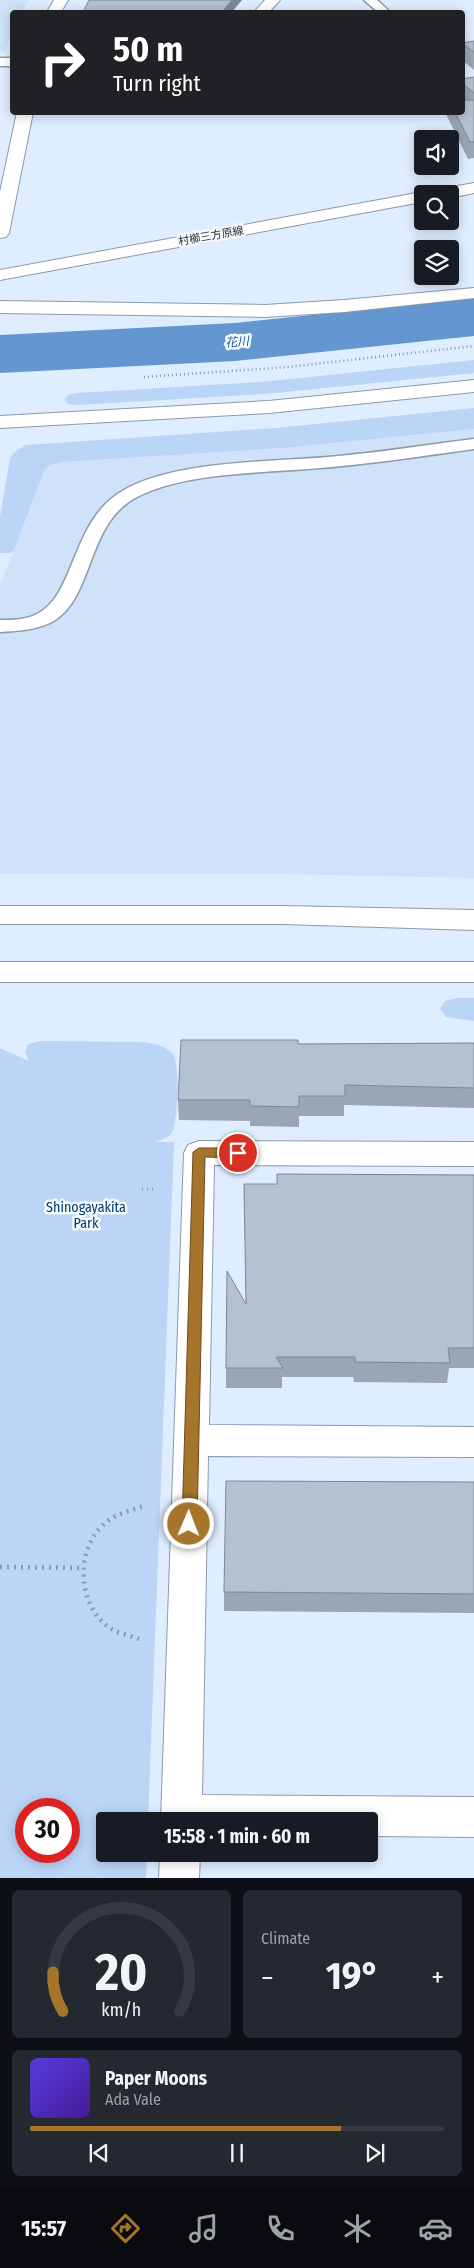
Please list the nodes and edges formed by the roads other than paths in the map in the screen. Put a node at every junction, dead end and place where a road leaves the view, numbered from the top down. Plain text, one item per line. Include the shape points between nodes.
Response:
1 (273, 0) edge
2 (370, 0) edge
3 (263, 10) edge
4 (382, 10) edge
5 (24, 115) edge
6 (474, 188) edge
7 (459, 191) edge
8 (414, 198) edge
9 (0, 233) edge
10 (0, 275) edge
11 (474, 293) edge
12 (0, 307) edge
13 (474, 386) edge
14 (0, 422) edge
15 (474, 444) edge
16 (0, 626) edge
17 (0, 915) edge
18 (474, 920) edge
19 (0, 972) edge
20 (474, 972) edge
21 (474, 1154) edge
22 (191, 1440) junction
23 (474, 1442) edge
24 (181, 1812) edge
25 (378, 1817) edge
26 (474, 1817) edge
27 (180, 1862) edge
28 (180, 1878) edge

1 - 3 street
2 - 4 lane
5 - 9 street
6 - 7 street
8 - 10 street, 村櫛三方原線
11 - 12 street via 265,311
13 - 14 street via 269,406
15 - 16 lane via 354,460 184,475 159,482 124,498 103,515 62,602 49,615 27,624
17 - 18 street via 284,915
19 - 20 street
21 - 22 street via 199,1152
22 - 23 street
22 - 24 street
25 - 26 street
27 - 28 street

